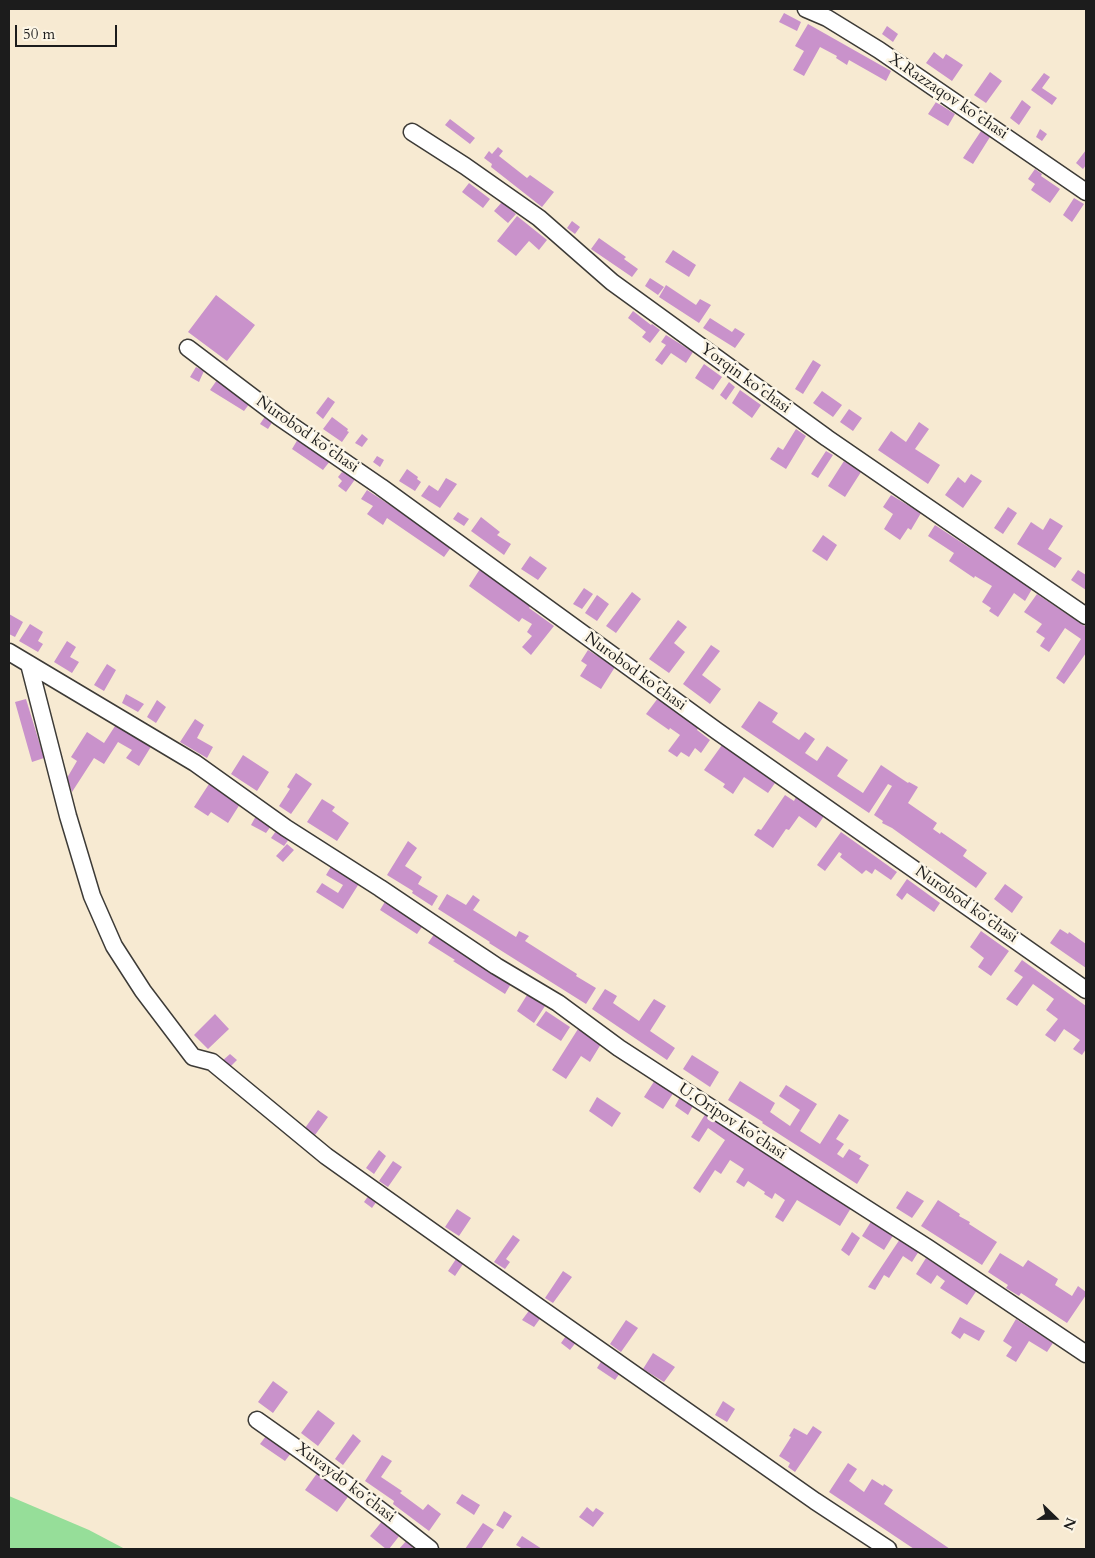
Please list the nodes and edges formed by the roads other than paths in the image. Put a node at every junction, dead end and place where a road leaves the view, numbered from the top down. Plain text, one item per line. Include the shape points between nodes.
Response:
1 (806, 9) edge
2 (412, 132) dead end
3 (1086, 192) edge
4 (188, 348) dead end
5 (1086, 616) edge
6 (9, 652) edge
7 (29, 664) junction
8 (1086, 990) edge
9 (1086, 1354) edge
10 (257, 1420) dead end
11 (430, 1549) edge
12 (888, 1549) edge

1 - 3 street, X.Razzaqov koʻchasi via 879,50
2 - 5 street, Yorqin koʻchasi via 539,218 612,282 827,438
4 - 8 street, Nurobod koʻchasi via 278,417 381,487 717,731
6 - 7 street, U.Oripov koʻchasi
7 - 9 street, U.Oripov koʻchasi via 196,763 286,828 558,1003 619,1048
7 - 12 street via 92,896 114,946 193,1058 212,1062 326,1156
10 - 11 street, Xuvaydo koʻchasi

